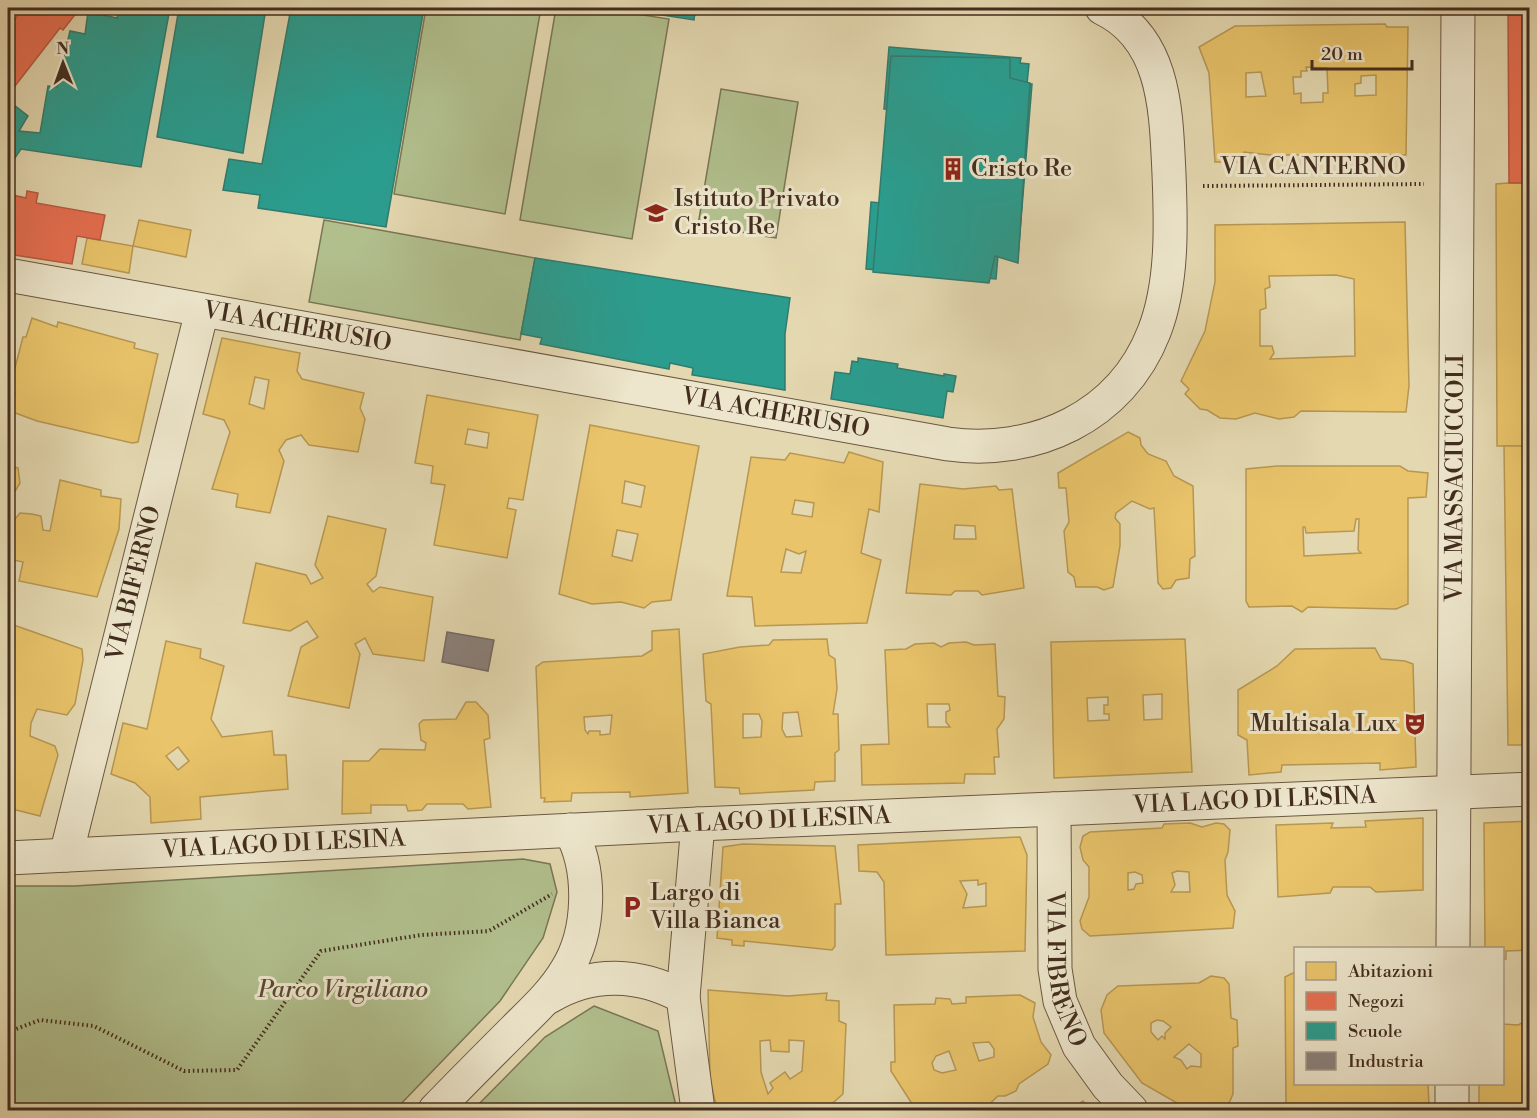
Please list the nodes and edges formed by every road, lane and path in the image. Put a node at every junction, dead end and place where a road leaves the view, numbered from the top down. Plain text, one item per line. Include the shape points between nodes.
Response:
1 (1102, 8) edge
2 (1458, 8) edge
3 (1458, 184) junction
4 (1169, 186) junction
5 (8, 275) edge
6 (202, 311) junction
7 (1530, 789) edge
8 (1456, 793) junction
9 (1054, 809) junction
10 (698, 824) junction
11 (570, 830) junction
12 (66, 855) junction
13 (8, 858) edge
14 (585, 891) junction
15 (1453, 947) edge
16 (683, 997) junction
17 (542, 1001) junction
18 (8, 1032) edge
19 (1452, 1085) edge
20 (435, 1110) edge
21 (698, 1110) edge
22 (1131, 1110) edge
23 (1452, 1110) edge

1 - 4 street, VIA ACHERUSIO via 1138,35 1153,61 1165,110
2 - 3 street, VIA MASSACIUCCOLI
3 - 4 path, VIA CANTERNO
3 - 8 street, VIA MASSACIUCCOLI
4 - 6 street, VIA ACHERUSIO via 1163,297 1155,330 1140,359 1121,385 1090,411 1046,436 1012,445 970,447 918,440
5 - 6 street, VIA ACHERUSIO
6 - 12 street, VIA BIFERNO
7 - 8 street, VIA LAGO DI LESINA
8 - 9 street, VIA LAGO DI LESINA
8 - 15 street, VIA MASSACIUCCOLI
9 - 10 street, VIA LAGO DI LESINA
9 - 22 street, VIA FIBRENO via 1055,969 1060,1001 1079,1046
10 - 11 street, VIA LAGO DI LESINA
10 - 16 street
11 - 12 street, VIA LAGO DI LESINA
11 - 14 street via 582,860
12 - 13 street, VIA LAGO DI LESINA
14 - 17 street via 574,954 567,970
14 - 18 path via 557,892 489,931 421,935 321,951 237,1070 184,1071 94,1026 40,1020
16 - 17 street via 654,984 598,978 574,983
16 - 21 street
17 - 20 street
19 - 23 street

